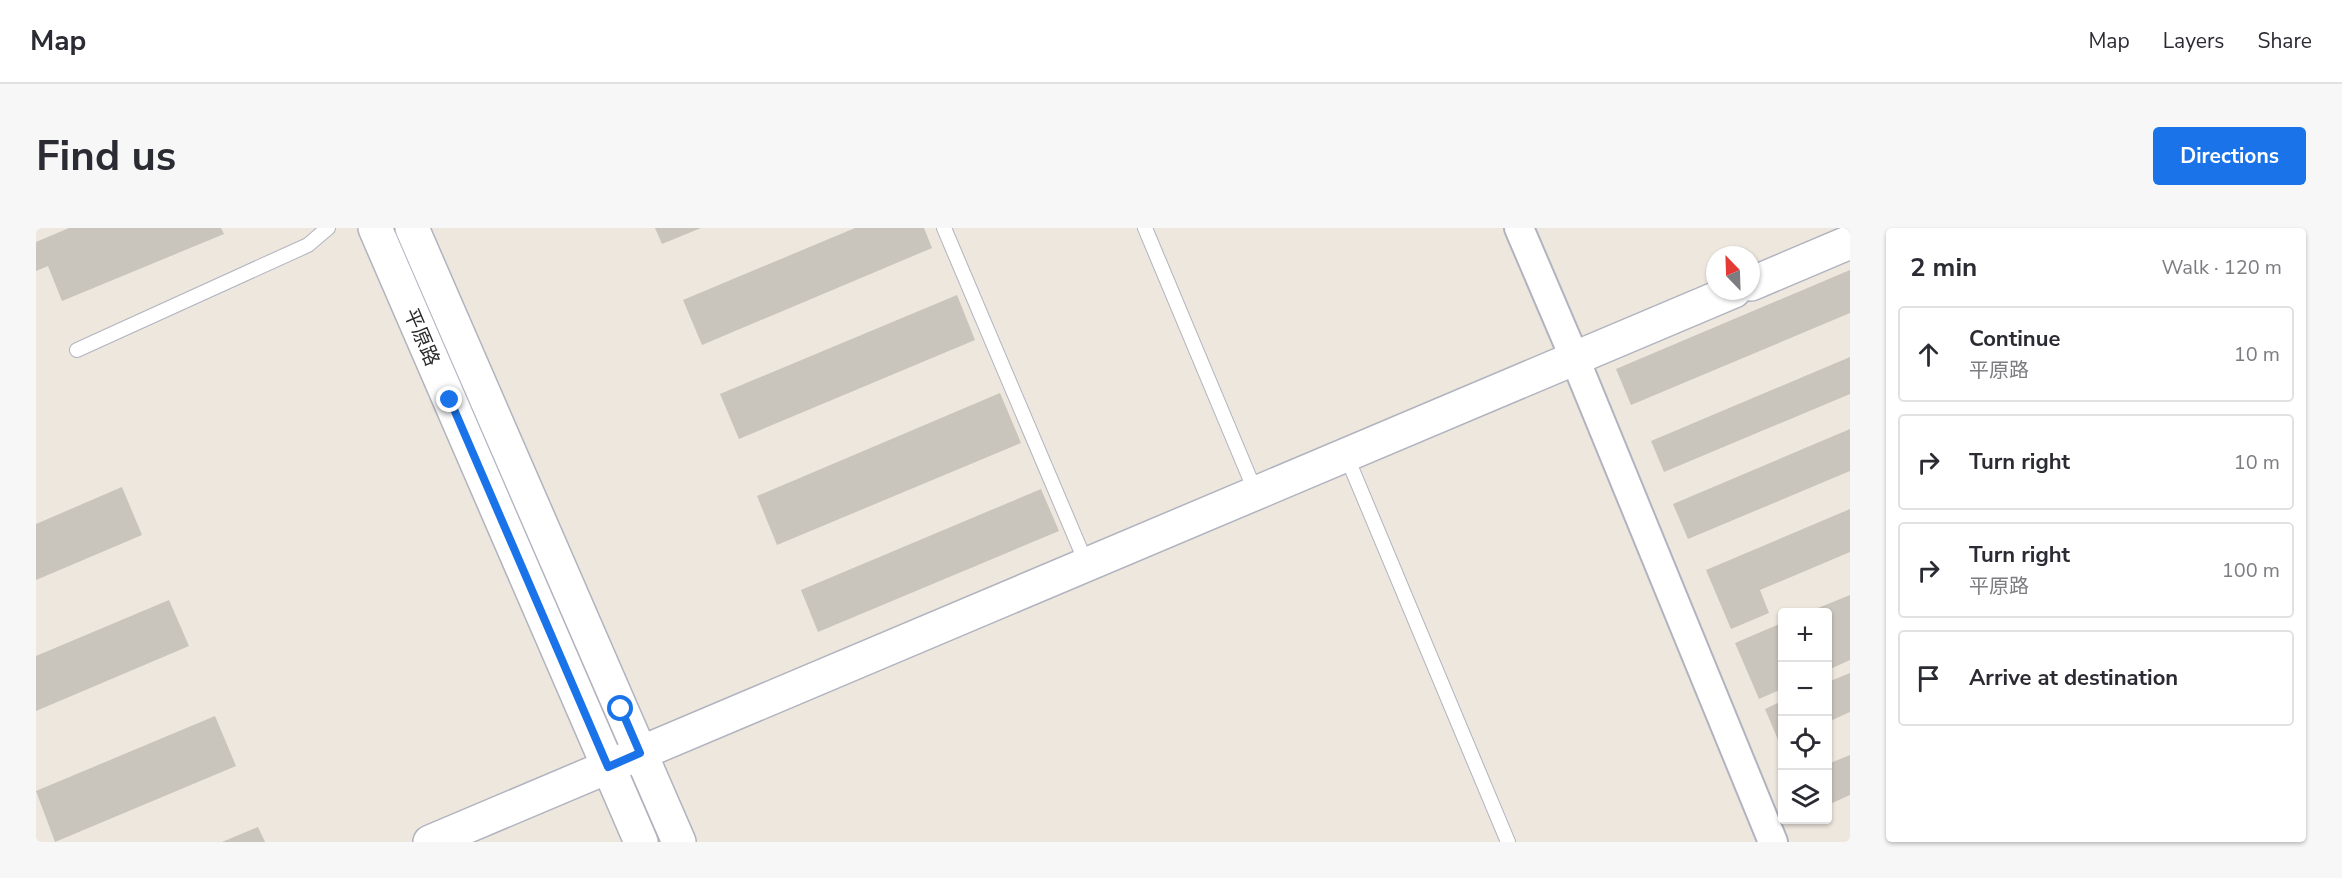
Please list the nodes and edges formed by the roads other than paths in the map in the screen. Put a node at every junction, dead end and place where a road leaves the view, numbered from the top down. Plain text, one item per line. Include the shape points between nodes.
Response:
1 (328, 228) edge
2 (375, 228) edge
3 (412, 228) edge
4 (944, 228) edge
5 (1145, 228) edge
6 (1519, 228) edge
7 (1850, 242) edge
8 (1760, 280) edge
9 (1713, 300) edge
10 (78, 350) dead end
11 (1575, 359) junction
12 (1346, 455) junction
13 (1256, 493) junction
14 (1087, 565) junction
15 (640, 753) junction
16 (608, 767) junction
17 (430, 842) edge
18 (641, 842) edge
19 (679, 842) edge
20 (1508, 842) edge
21 (1773, 842) edge

1 - 10 lane via 308,245
2 - 16 street, 平原路
3 - 15 street, 平原路
4 - 14 lane
5 - 13 lane
6 - 11 street
7 - 8 street
9 - 11 street
11 - 12 street
11 - 21 street
12 - 13 street
12 - 20 lane
13 - 14 street
14 - 15 street
15 - 16 street
15 - 19 street, 平原路
16 - 17 street
16 - 18 street, 平原路

